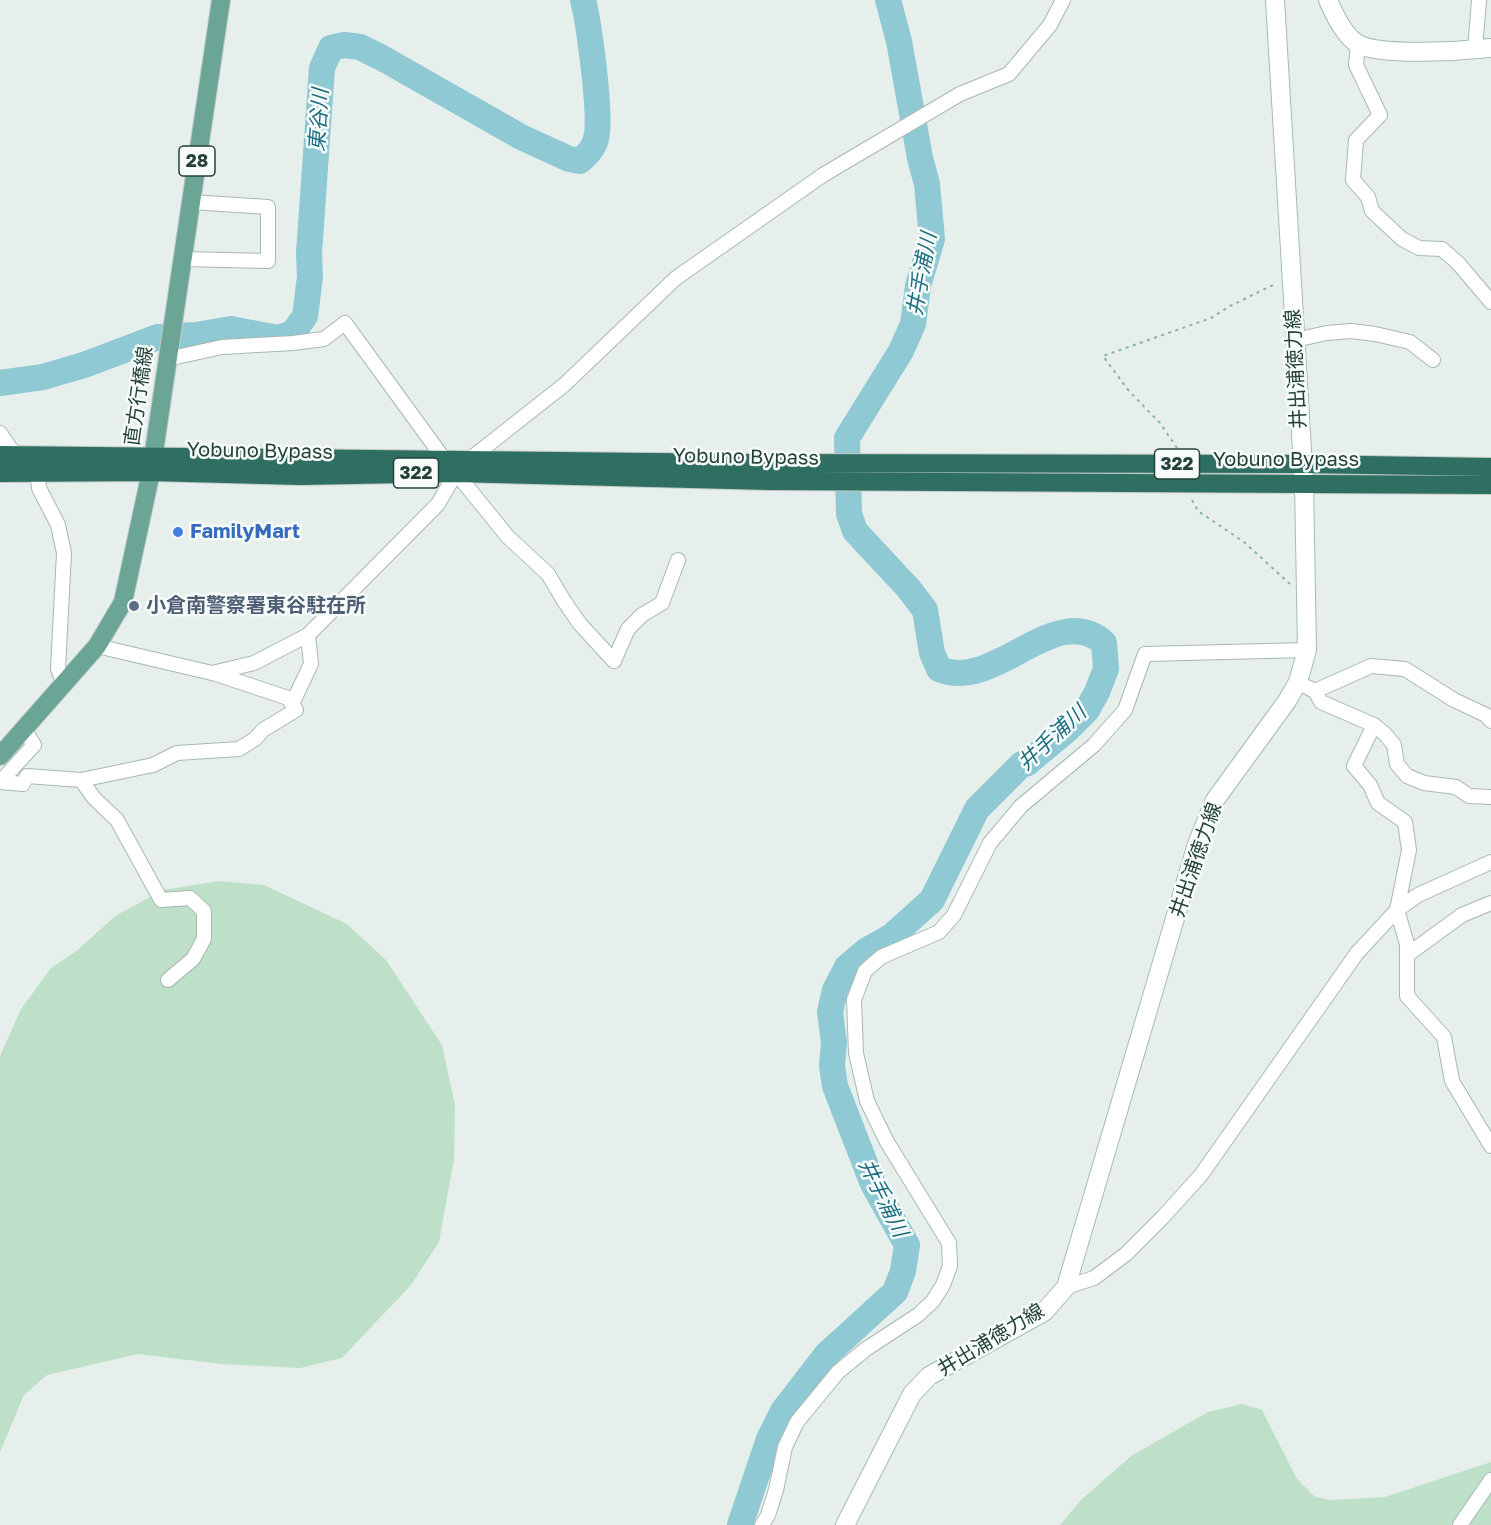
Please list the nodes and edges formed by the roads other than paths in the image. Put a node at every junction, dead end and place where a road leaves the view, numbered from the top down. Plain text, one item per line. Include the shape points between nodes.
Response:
1 (221, 0) edge
2 (1063, 0) edge
3 (1275, 0) edge
4 (1328, 0) edge
5 (1479, 0) edge
6 (1358, 45) junction
7 (1483, 49) edge
8 (191, 202) junction
9 (182, 259) junction
10 (1491, 302) edge
11 (1295, 340) junction
12 (167, 359) junction
13 (1433, 360) dead end
14 (0, 433) edge
15 (8, 455) edge
16 (470, 459) junction
17 (152, 464) junction
18 (450, 466) junction
19 (1491, 467) edge
20 (0, 472) edge
21 (37, 472) junction
22 (830, 472) junction
23 (1303, 473) junction
24 (1491, 485) edge
25 (678, 560) dead end
26 (308, 635) junction
27 (97, 646) junction
28 (1307, 650) junction
29 (212, 673) junction
30 (1298, 682) junction
31 (64, 684) junction
32 (1315, 691) junction
33 (292, 704) junction
34 (1491, 721) edge
35 (1374, 725) junction
36 (24, 729) junction
37 (0, 756) edge
38 (81, 780) junction
39 (1491, 797) edge
40 (1491, 862) edge
41 (1491, 903) edge
42 (1396, 910) junction
43 (1407, 956) junction
44 (168, 980) dead end
45 (1491, 1146) edge
46 (1066, 1287) junction
47 (1491, 1480) edge
48 (762, 1525) edge
49 (845, 1525) edge
50 (1460, 1525) edge

1 - 8 main road, 直方行橋線 / 28
2 - 16 street via 1050,25 1009,74 960,94 823,175 676,278 564,385
3 - 11 main road, 井出浦徳力線
4 - 6 main road via 1338,23
5 - 7 street
6 - 7 main road via 1385,51
6 - 10 street via 1356,65 1380,115 1356,140 1353,180 1368,196 1372,211 1402,239 1419,248 1442,249
8 - 9 main road, 直方行橋線 / 28
8 - 9 street via 268,207 268,261
9 - 12 main road, 直方行橋線 / 28
11 - 13 street via 1327,333 1375,333 1410,342
11 - 23 main road, 井出浦徳力線
12 - 17 main road, 直方行橋線 / 28
12 - 18 street via 222,347 324,339 345,323
14 - 15 street
15 - 17 highway, Yobuno Bypass / 322
16 - 18 highway, Yobuno Bypass / 322
16 - 22 highway, Yobuno Bypass / 322
17 - 18 highway, Yobuno Bypass / 322 via 300,476
17 - 21 highway, Yobuno Bypass / 322
17 - 27 main road, 直方行橋線 / 28 via 123,602
18 - 22 highway, Yobuno Bypass / 322 via 641,478
18 - 25 street via 508,537 548,574 580,624 614,661 628,629 662,603
18 - 26 street via 438,504
19 - 23 highway, Yobuno Bypass / 322
20 - 21 highway, Yobuno Bypass / 322
21 - 31 street via 39,488 58,525 64,553 58,669
22 - 23 highway, Yobuno Bypass / 322
23 - 24 highway, Yobuno Bypass / 322
23 - 28 main road, 井出浦徳力線
26 - 29 street via 254,663
26 - 33 street via 311,664
27 - 29 street
27 - 31 main road, 直方行橋線 / 28
28 - 30 main road, 井出浦徳力線
28 - 48 street via 1145,654 1125,710 1094,745 1021,806 990,843 954,915 939,932 881,957 865,971 854,1000 856,1053 867,1101 887,1142 949,1243 950,1266 933,1301 838,1372 797,1422 785,1447 776,1490
29 - 33 street via 288,698
30 - 32 street
30 - 46 main road, 井出浦徳力線 via 1215,800 1197,844
31 - 36 main road, 直方行橋線 / 28
32 - 34 street via 1371,666 1405,669
32 - 35 street via 1321,702
33 - 38 street via 296,710 239,749 177,753 153,765
35 - 39 street via 1394,745 1397,764 1407,776 1456,787 1469,796
35 - 42 street via 1354,766 1370,784 1377,803 1405,822 1409,850
36 - 37 main road, 直方行橋線 / 28
36 - 38 street via 34,745 0,782 23,784 27,776
38 - 44 street via 117,820 160,900 190,898 204,911 204,939 192,959
40 - 42 street via 1419,895
41 - 43 street via 1462,915
42 - 43 street
42 - 46 street via 1357,953 1201,1175 1125,1254 1094,1278
43 - 45 street via 1407,996 1444,1037 1452,1081
46 - 49 main road, 井出浦徳力線 via 1044,1312 929,1376 912,1394
47 - 50 street

